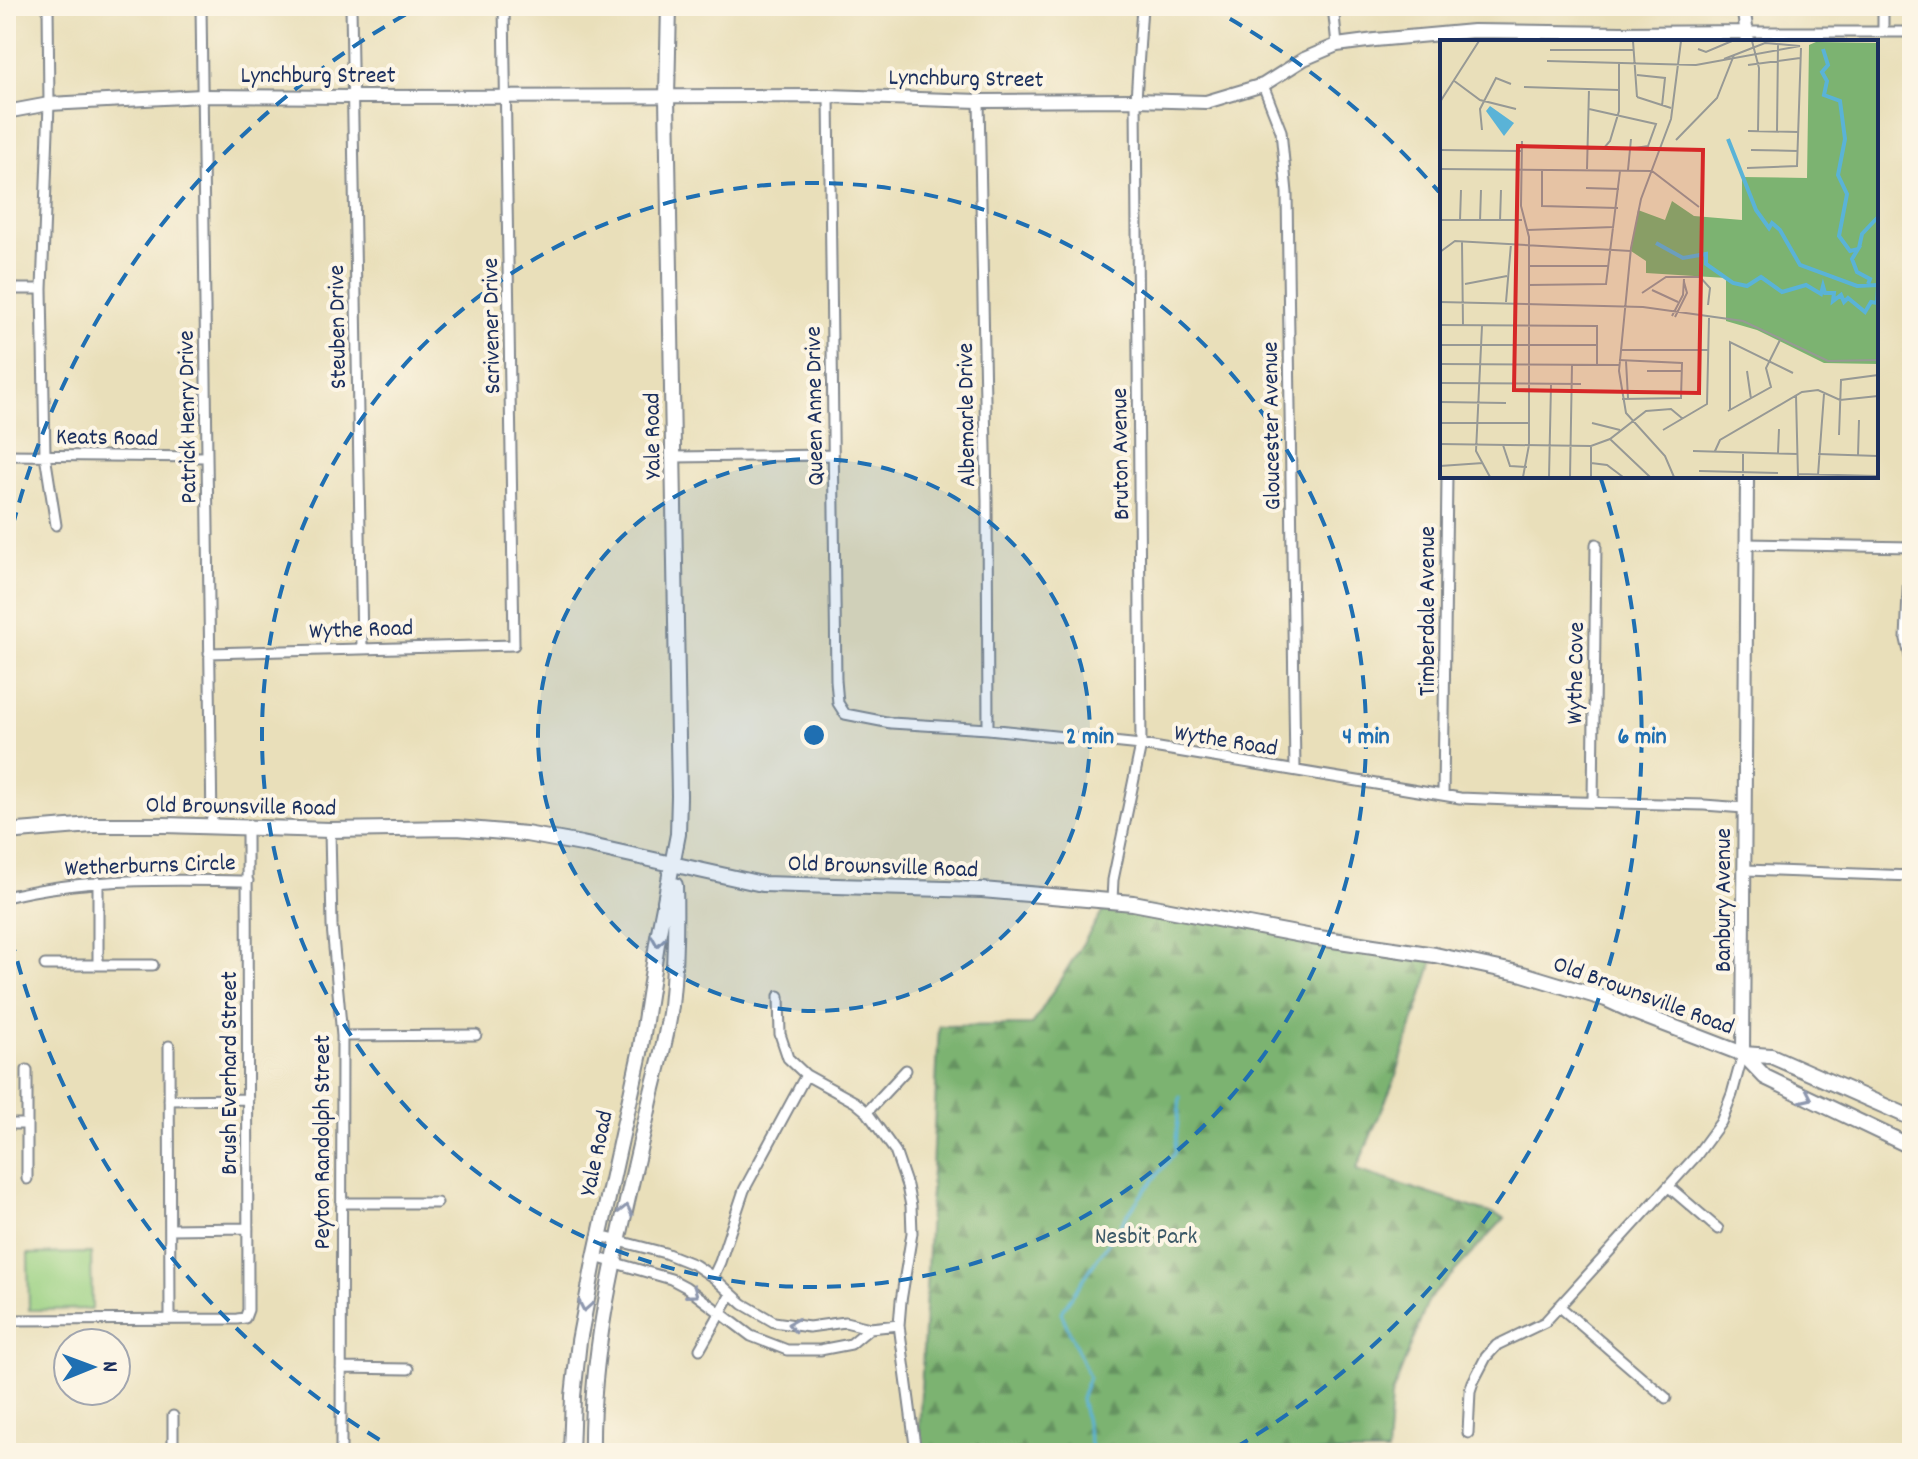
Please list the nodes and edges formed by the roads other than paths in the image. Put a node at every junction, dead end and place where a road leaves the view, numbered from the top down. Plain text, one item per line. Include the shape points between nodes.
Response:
1 (48, 6) edge
2 (201, 6) edge
3 (351, 6) edge
4 (504, 6) edge
5 (669, 6) edge
6 (1142, 6) edge
7 (1333, 6) edge
8 (1743, 6) edge
9 (1883, 6) edge
10 (1883, 32) junction
11 (1912, 32) edge
12 (1748, 37) edge
13 (1337, 45) junction
14 (1263, 85) junction
15 (202, 96) junction
16 (829, 96) junction
17 (352, 97) junction
18 (506, 97) junction
19 (667, 97) junction
20 (1136, 100) junction
21 (979, 101) junction
22 (49, 104) junction
23 (6, 112) edge
24 (6, 289) edge
25 (42, 289) junction
26 (6, 455) edge
27 (45, 455) junction
28 (833, 455) junction
29 (207, 457) junction
30 (674, 457) junction
31 (1447, 478) edge
32 (1747, 478) edge
33 (56, 525) dead end
34 (1596, 544) dead end
35 (1746, 544) junction
36 (1911, 547) edge
37 (514, 645) joint
38 (362, 648) junction
39 (209, 653) junction
40 (1912, 665) edge
41 (845, 714) joint
42 (988, 729) junction
43 (1141, 745) junction
44 (1295, 770) junction
45 (1443, 795) junction
46 (1593, 802) junction
47 (1744, 808) junction
48 (247, 827) junction
49 (212, 828) junction
50 (330, 830) junction
51 (6, 832) edge
52 (674, 865) junction
53 (1745, 870) junction
54 (1912, 876) edge
55 (248, 881) junction
56 (98, 882) junction
57 (6, 897) edge
58 (1112, 900) junction
59 (45, 965) dead end
60 (98, 965) junction
61 (153, 965) dead end
62 (779, 996) dead end
63 (476, 1035) dead end
64 (342, 1036) junction
65 (169, 1046) dead end
66 (1743, 1054) junction
67 (27, 1070) dead end
68 (906, 1070) dead end
69 (806, 1075) junction
70 (248, 1099) junction
71 (169, 1100) junction
72 (867, 1112) junction
73 (1912, 1118) edge
74 (6, 1124) edge
75 (27, 1124) junction
76 (1912, 1147) edge
77 (27, 1179) dead end
78 (1669, 1187) junction
79 (341, 1203) junction
80 (437, 1203) dead end
81 (248, 1228) junction
82 (170, 1229) junction
83 (1718, 1229) dead end
84 (600, 1236) junction
85 (619, 1241) junction
86 (595, 1257) junction
87 (614, 1262) junction
88 (713, 1277) junction
89 (731, 1294) junction
90 (1559, 1306) junction
91 (720, 1313) junction
92 (170, 1318) junction
93 (6, 1320) edge
94 (899, 1325) junction
95 (870, 1328) junction
96 (700, 1349) dead end
97 (341, 1368) junction
98 (408, 1369) dead end
99 (1666, 1398) dead end
100 (173, 1416) dead end
101 (1468, 1433) dead end
102 (173, 1453) edge
103 (341, 1453) edge
104 (571, 1453) edge
105 (592, 1453) edge
106 (916, 1453) edge

1 - 22 street
2 - 15 street, Patrick Henry Drive
3 - 17 street, Steuben Drive
4 - 18 street, Scrivener Drive
5 - 19 main road, Yale Road
6 - 20 street, Bruton Avenue
7 - 13 street
8 - 12 street
9 - 10 street
10 - 11 street, Lynchburg Street
10 - 12 street, Lynchburg Street
12 - 13 street, Lynchburg Street via 1460,32
13 - 14 street, Lynchburg Street
14 - 20 street, Lynchburg Street via 1206,102
14 - 44 street, Gloucester Avenue via 1281,131 1287,193
15 - 17 street, Lynchburg Street
15 - 22 street, Lynchburg Street
15 - 29 street, Patrick Henry Drive
16 - 19 street, Lynchburg Street
16 - 21 street, Lynchburg Street
16 - 28 street, Queen Anne Drive
17 - 18 street, Lynchburg Street
17 - 38 street, Steuben Drive
18 - 19 street, Lynchburg Street
18 - 37 street, Scrivener Drive
19 - 30 main road, Yale Road
20 - 21 street, Lynchburg Street
20 - 43 street, Bruton Avenue
21 - 42 street, Albemarle Drive
22 - 23 street, Lynchburg Street
22 - 25 street
24 - 25 street
25 - 27 street
26 - 27 street, Keats Road
27 - 29 street, Keats Road
27 - 33 street
28 - 30 street
28 - 41 street, Queen Anne Drive via 836,680
29 - 39 street, Patrick Henry Drive
30 - 52 main road, Yale Road via 679,821
31 - 45 street, Timberdale Avenue
32 - 35 street, Banbury Avenue
34 - 46 street, Wythe Cove
35 - 36 street
35 - 47 street, Banbury Avenue
36 - 40 street via 1906,639
37 - 38 street, Wythe Road
38 - 39 street, Wythe Road
39 - 49 street, Patrick Henry Drive
41 - 42 street, Wythe Road via 891,723
42 - 43 street, Wythe Road
43 - 44 street, Wythe Road
43 - 58 street, Bruton Avenue
44 - 45 street, Wythe Road
45 - 46 street, Wythe Road
46 - 47 street, Wythe Road
47 - 53 street, Banbury Avenue
48 - 49 main road, Old Brownsville Road
48 - 50 main road, Old Brownsville Road
48 - 55 street, Brush Everhard Street
49 - 51 main road, Old Brownsville Road via 92,825
50 - 52 main road, Old Brownsville Road via 508,831
50 - 64 street, Peyton Randolph Street
52 - 58 main road, Old Brownsville Road via 762,884 982,890
52 -> 84 main road, Yale Road
85 -> 52 main road, Yale Road via 671,1008
53 - 54 street
53 - 66 street, Banbury Avenue
55 - 56 street, Wetherburns Circle
55 - 70 street, Brush Everhard Street
56 - 57 street, Wetherburns Circle
56 - 60 street
58 - 66 main road, Old Brownsville Road via 1523,974 1606,999
59 - 60 street
60 - 61 street
62 - 69 street via 782,1045
63 - 64 street
64 - 79 street, Peyton Randolph Street
65 - 71 street
66 - 73 main road via 1771,1056
66 -> 76 main road via 1765,1077
66 - 78 street, Banbury Avenue via 1721,1122
67 - 75 street
68 - 72 street
69 - 72 street
69 - 88 street via 744,1190
70 - 71 street
70 - 81 street, Brush Everhard Street
71 - 82 street
72 - 94 street via 895,1151 911,1206
74 - 75 street
75 - 77 street
78 - 83 street
78 - 90 street, Banbury Avenue
79 - 80 street
79 - 97 street, Peyton Randolph Street
81 - 82 street
81 - 92 street, Brush Everhard Street via 245,1318
82 - 92 street
84 - 85 street
84 - 86 main road, Yale Road
85 - 87 main road, Yale Road
85 - 88 street via 675,1257
86 - 87 street
86 -> 104 main road, Yale Road via 576,1362
87 -> 91 street via 671,1279
87 - 105 main road, Yale Road via 597,1355
88 - 89 street
89 - 91 street
95 -> 89 street via 845,1322 809,1327 774,1322
90 - 99 street
90 - 101 street, Banbury Avenue via 1545,1322 1497,1345 1486,1357 1470,1391
91 - 95 street via 751,1336 787,1350 851,1344
91 - 96 street
92 - 93 street
94 - 95 street
94 - 106 street
97 - 98 street
97 - 103 street, Peyton Randolph Street
100 - 102 street

